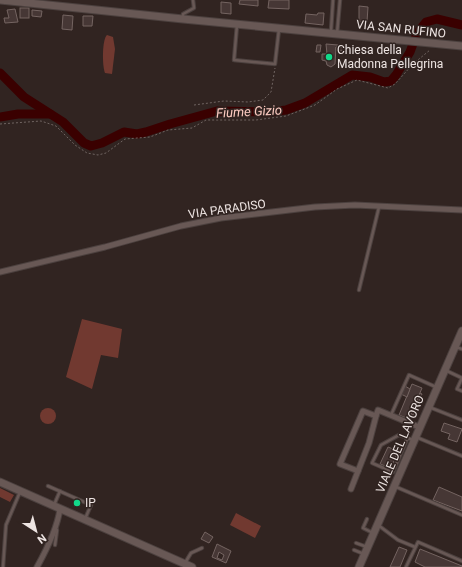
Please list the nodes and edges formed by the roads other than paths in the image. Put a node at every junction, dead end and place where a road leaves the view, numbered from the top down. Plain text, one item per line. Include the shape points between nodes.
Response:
1 (0, 0) edge
2 (66, 0) edge
3 (193, 0) edge
4 (333, 0) edge
5 (340, 0) edge
6 (70, 7) junction
7 (182, 20) junction
8 (237, 25) junction
9 (279, 28) junction
10 (334, 34) junction
11 (462, 46) edge
12 (379, 206) junction
13 (462, 210) edge
14 (0, 272) edge
15 (359, 290) dead end
16 (462, 331) edge
17 (459, 348) edge
18 (445, 370) junction
19 (462, 378) edge
20 (437, 387) junction
21 (462, 391) edge
22 (428, 407) junction
23 (391, 415) junction
24 (376, 416) junction
25 (462, 420) edge
26 (419, 427) junction
27 (412, 438) junction
28 (462, 456) edge
29 (401, 462) junction
30 (358, 471) junction
31 (0, 482) edge
32 (48, 486) dead end
33 (394, 486) junction
34 (351, 490) dead end
35 (20, 491) junction
36 (60, 491) junction
37 (57, 508) junction
38 (462, 515) edge
39 (367, 519) dead end
40 (85, 520) junction
41 (58, 523) junction
42 (377, 525) junction
43 (374, 533) junction
44 (356, 543) dead end
45 (55, 545) dead end
46 (368, 547) junction
47 (415, 547) junction
48 (202, 548) dead end
49 (354, 550) dead end
50 (0, 555) edge
51 (365, 555) junction
52 (4, 557) junction
53 (462, 562) edge
54 (185, 564) junction
55 (406, 566) edge
56 (3, 567) edge
57 (37, 567) edge
58 (192, 567) edge
59 (359, 567) edge
60 (412, 567) edge

1 - 6 main road, VIA SAN RUFINO
2 - 6 main road
3 - 7 lane via 194,8 183,14
4 - 10 lane
5 - 10 lane
6 - 7 main road, VIA SAN RUFINO
7 - 8 main road, VIA SAN RUFINO
8 - 9 main road, VIA SAN RUFINO
8 - 9 lane via 234,60 275,64
9 - 10 main road, VIA SAN RUFINO
10 - 11 main road, VIA SAN RUFINO
12 - 13 street, VIA PARADISO
12 - 14 street, VIA PARADISO via 315,207 221,218
12 - 15 lane
16 - 17 main road, VIALE DEL LAVORO
17 - 18 main road, VIALE DEL LAVORO
18 - 19 lane
18 - 20 main road, VIALE DEL LAVORO
19 - 21 lane via 457,389
20 - 22 main road, VIALE DEL LAVORO
20 - 23 lane via 409,375
22 - 25 lane
22 - 26 main road, VIALE DEL LAVORO
23 - 24 street via 378,410
23 - 26 street
24 - 30 street
24 - 30 street via 363,411 340,464
26 - 27 main road, VIALE DEL LAVORO
27 - 28 lane
27 - 29 main road, VIALE DEL LAVORO
27 - 29 lane via 399,435 381,445 372,463 393,472
29 - 33 main road, VIALE DEL LAVORO
30 - 34 street
31 - 35 main road
32 - 36 lane
33 - 38 lane
33 - 42 main road, VIALE DEL LAVORO
35 - 37 main road
35 - 52 lane via 6,525
36 - 37 lane
36 - 40 lane via 91,506
37 - 40 main road
37 - 41 street
39 - 43 lane via 363,528
40 - 54 main road
41 - 45 lane
41 - 57 street
42 - 43 main road, VIALE DEL LAVORO
42 - 47 lane via 398,540
43 - 46 main road, VIALE DEL LAVORO
44 - 46 lane
46 - 51 main road, VIALE DEL LAVORO
47 - 53 lane via 418,542
47 - 55 lane
48 - 54 lane via 192,553
49 - 51 lane
50 - 52 lane
51 - 59 main road, VIALE DEL LAVORO
52 - 56 lane
54 - 58 main road
55 - 60 lane

